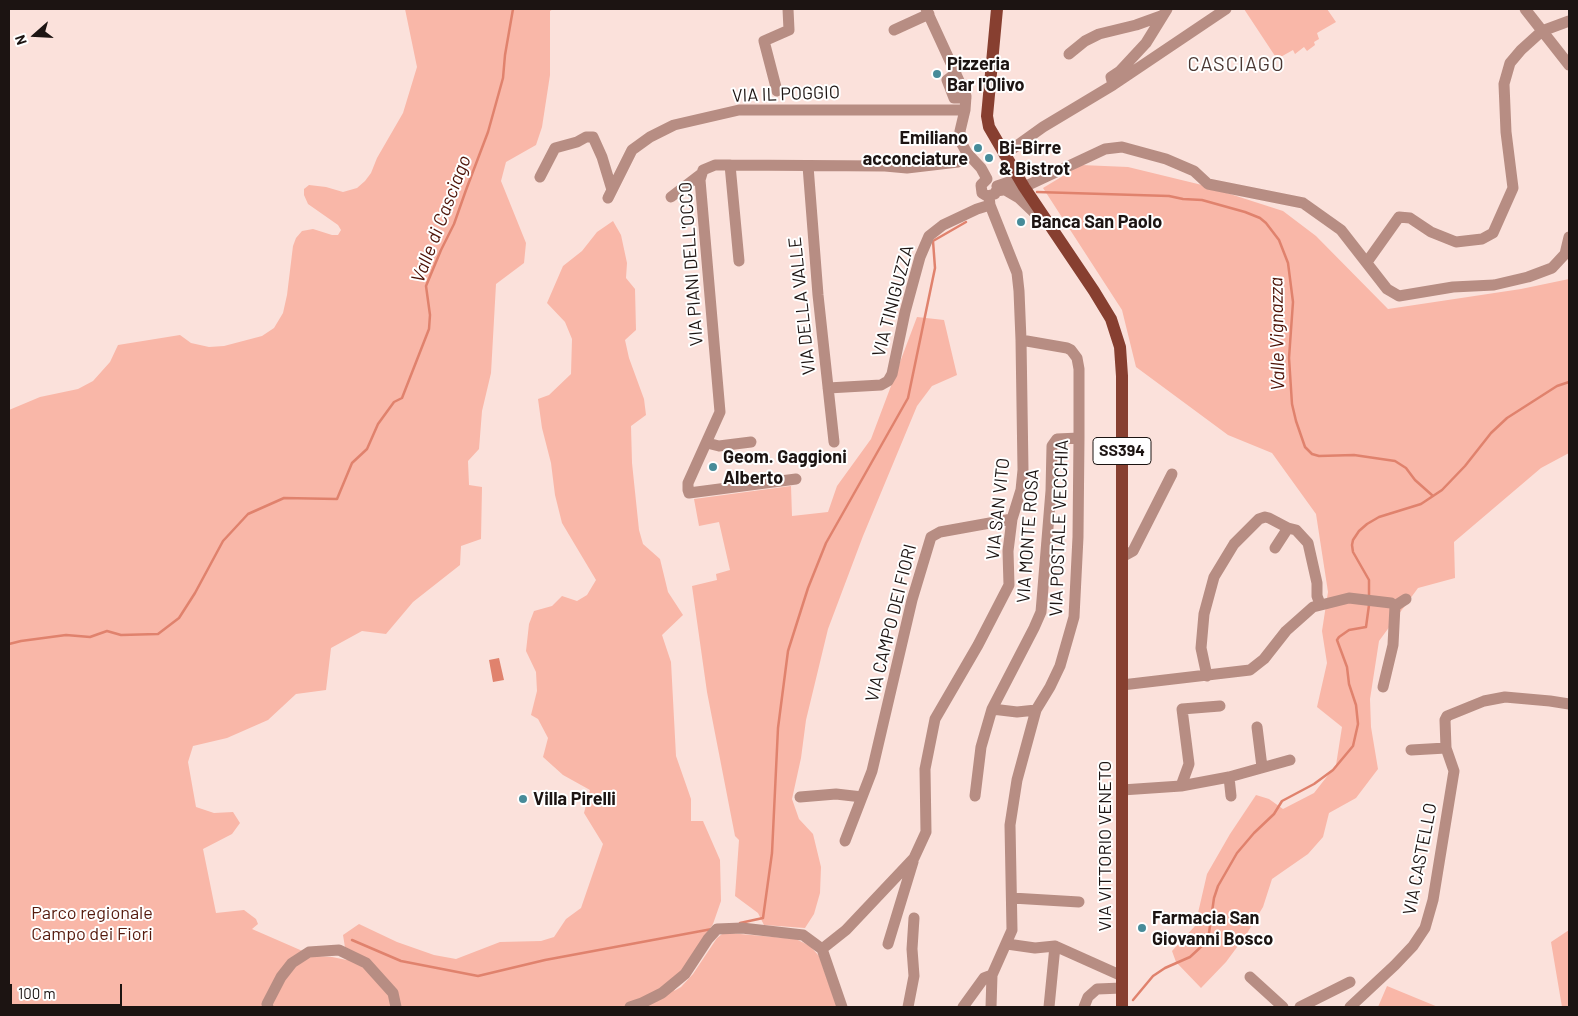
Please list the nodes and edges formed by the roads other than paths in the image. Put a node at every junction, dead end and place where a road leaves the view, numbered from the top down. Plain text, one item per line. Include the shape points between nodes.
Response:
1 (788, 9) edge
2 (996, 9) edge
3 (1226, 9) edge
4 (1525, 9) edge
5 (927, 12) edge
6 (1164, 12) edge
7 (1569, 21) edge
8 (894, 30) dead end
9 (1542, 31) junction
10 (1069, 54) dead end
11 (1569, 65) edge
12 (1113, 85) junction
13 (777, 92) dead end
14 (966, 104) junction
15 (1004, 154) junction
16 (970, 157) junction
17 (730, 165) junction
18 (808, 166) junction
19 (701, 174) junction
20 (540, 176) dead end
21 (1021, 182) junction
22 (996, 194) junction
23 (671, 197) dead end
24 (1056, 234) junction
25 (1569, 237) edge
26 (739, 261) dead end
27 (1367, 262) junction
28 (1021, 340) junction
29 (828, 388) junction
30 (1079, 438) junction
31 (751, 442) dead end
32 (834, 442) dead end
33 (707, 443) junction
34 (1172, 474) dead end
35 (796, 479) dead end
36 (1012, 520) junction
37 (1288, 528) junction
38 (1275, 548) dead end
39 (1122, 557) junction
40 (1406, 599) dead end
41 (1320, 604) junction
42 (1396, 606) junction
43 (1207, 676) junction
44 (1122, 685) junction
45 (1383, 686) dead end
46 (1569, 704) edge
47 (1220, 706) dead end
48 (992, 709) junction
49 (1036, 710) junction
50 (1257, 727) dead end
51 (1446, 748) junction
52 (1411, 750) dead end
53 (1290, 760) dead end
54 (1262, 767) junction
55 (1229, 777) junction
56 (1181, 786) junction
57 (1122, 790) junction
58 (975, 796) dead end
59 (1231, 796) dead end
60 (800, 797) dead end
61 (862, 797) junction
62 (845, 841) dead end
63 (914, 858) junction
64 (1012, 898) junction
65 (1079, 902) dead end
66 (914, 918) dead end
67 (888, 944) dead end
68 (1006, 944) junction
69 (1055, 946) junction
70 (822, 949) junction
71 (992, 975) junction
72 (1250, 977) dead end
73 (1122, 982) junction
74 (1350, 982) dead end
75 (268, 1007) edge
76 (396, 1007) edge
77 (630, 1007) edge
78 (842, 1007) edge
79 (908, 1007) edge
80 (963, 1007) edge
81 (990, 1007) edge
82 (1049, 1007) edge
83 (1084, 1007) edge
84 (1122, 1007) edge
85 (1283, 1007) edge
86 (1300, 1007) edge
87 (1350, 1007) edge

1 - 13 street via 789,30 764,41
2 - 15 main road, SS394 via 987,121
3 - 12 street
4 - 9 street
5 - 8 street
5 - 14 street via 956,73 947,80 954,98
6 - 10 street via 1136,25 1099,34
6 - 12 street via 1146,43 1110,77
7 - 9 street
9 - 11 street
9 - 27 street via 1510,63 1504,84 1506,132 1514,188 1493,233 1482,239 1456,242 1431,232 1410,218 1399,217
12 - 15 street
14 - 16 street via 960,136
14 - 20 street, VIA IL POGGIO via 739,110 674,125 650,138 632,150 610,194 602,157 593,137 555,148
15 - 21 main road, SS394
16 - 18 street, VIA PIANI DELL'OCCO via 958,162 907,168
16 - 22 street via 987,179 982,182 984,195
17 - 18 street, VIA PIANI DELL'OCCO
17 - 19 street, VIA PIANI DELL'OCCO via 710,166
17 - 26 street
18 - 29 street, VIA DELLA VALLE
19 - 23 street
19 - 33 street, VIA PIANI DELL'OCCO via 720,412
21 - 22 street via 1009,182
21 - 24 main road, SS394
21 - 27 street via 1105,149 1122,147 1166,159 1194,171 1208,184 1303,203 1340,230
22 - 24 street via 1019,198
22 - 28 street via 1017,274
22 - 29 street, VIA TINIGUZZA via 977,209 943,225 929,236 920,256 888,382
24 - 39 main road, SS394 via 1110,319 1120,347
25 - 27 street via 1565,254 1552,268 1494,285 1453,287 1399,296 1387,289
28 - 30 street, VIA POSTALE VECCHIA via 1067,348 1074,353 1078,363
28 - 36 street, VIA SAN VITO via 1023,470
29 - 32 street, VIA DELLA VALLE
30 - 48 street, VIA MONTE ROSA via 1059,439 1053,444 1040,612
30 - 49 street, VIA POSTALE VECCHIA via 1074,617 1060,666
31 - 33 street via 719,446
33 - 35 street, VIA PIANI DELL'OCCO via 688,483 689,494
34 - 39 street via 1133,551
36 - 61 street, VIA CAMPO DEI FIORI via 940,532 931,538 912,600 872,771
36 - 63 street, VIA SAN VITO via 1008,551 1009,586 935,719 925,769 926,832
37 - 38 street
37 - 41 street via 1296,530 1308,543
37 - 43 street via 1269,518 1259,519 1234,544 1214,577 1204,614 1201,648
39 - 44 main road, SS394
40 - 42 street
41 - 42 street via 1348,598 1377,600
41 - 43 street via 1286,631 1264,659 1250,670
42 - 45 street
43 - 44 street
44 - 57 main road, VIA VITTORIO VENETO / SS394
46 - 51 street, VIA CASTELLO via 1505,697 1451,713 1445,720
47 - 56 street via 1182,708 1190,764
48 - 49 street
48 - 58 street, VIA MONTE ROSA via 980,747
49 - 64 street, VIA POSTALE VECCHIA via 1017,780 1010,825
50 - 54 street
51 - 52 street
51 - 87 street, VIA CASTELLO via 1454,771 1433,900 1425,928 1395,966
53 - 54 street
54 - 55 street
55 - 56 street
55 - 59 street
56 - 57 street
57 - 73 main road, VIA VITTORIO VENETO / SS394
60 - 61 street via 836,794
61 - 62 street, VIA CAMPO DEI FIORI
63 - 67 street
63 - 70 street via 846,930
64 - 65 street
64 - 68 street, VIA POSTALE VECCHIA via 1012,930
66 - 79 street via 914,976
68 - 69 street via 1035,948
68 - 71 street, VIA POSTALE VECCHIA
69 - 73 street
69 - 82 street
70 - 77 street via 803,935 742,928 717,929 685,974 662,993
70 - 78 street
71 - 80 street, VIA POSTALE VECCHIA via 984,978
71 - 81 street, VIA POSTALE VECCHIA
72 - 85 street
73 - 83 street via 1097,988
73 - 84 main road, VIA VITTORIO VENETO / SS394
74 - 86 street
75 - 76 street via 281,977 292,963 309,952 339,950 366,963 393,993

